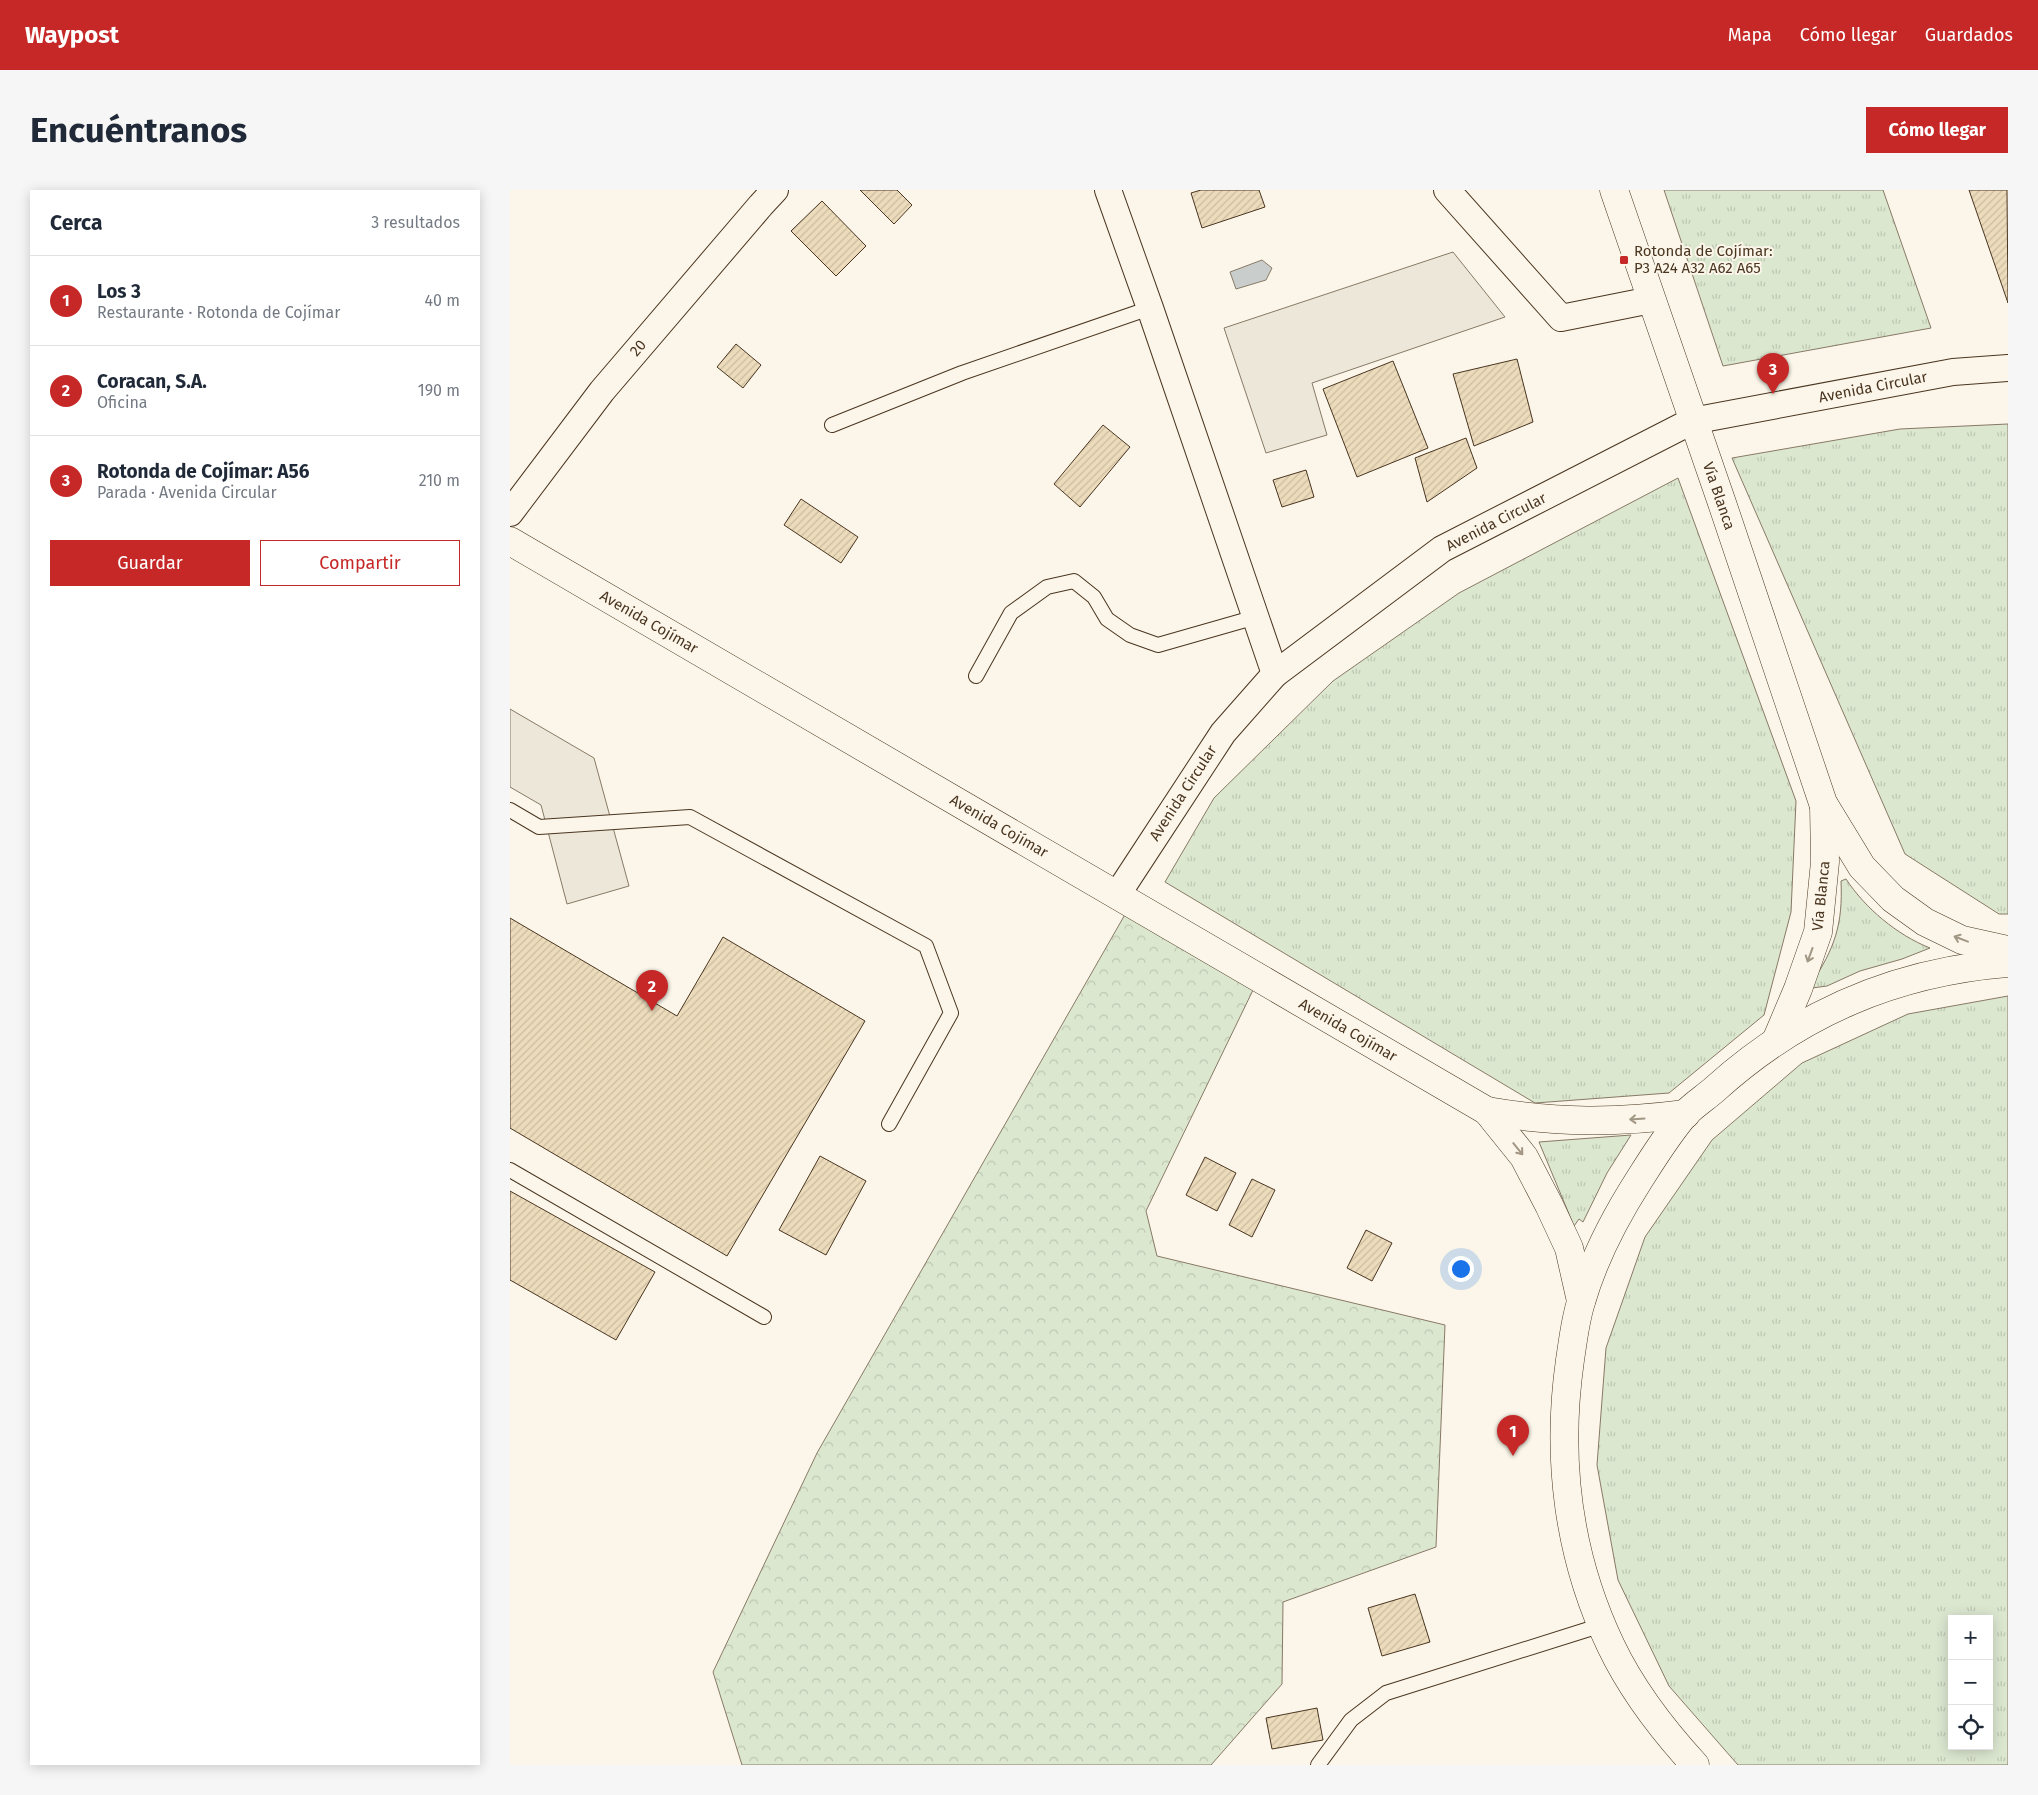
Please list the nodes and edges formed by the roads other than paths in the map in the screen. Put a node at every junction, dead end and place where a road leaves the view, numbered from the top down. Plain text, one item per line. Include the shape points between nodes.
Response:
1 (776, 190) edge
2 (1108, 190) edge
3 (1447, 190) edge
4 (1614, 190) edge
5 (1651, 300) junction
6 (1150, 308) junction
7 (2008, 368) edge
8 (1692, 421) junction
9 (832, 425) dead end
10 (510, 513) edge
11 (510, 541) edge
12 (1256, 617) junction
13 (1275, 674) junction
14 (976, 676) dead end
15 (1824, 804) junction
16 (510, 810) edge
17 (1116, 894) junction
18 (2008, 950) edge
19 (2008, 963) edge
20 (1776, 1040) junction
21 (1487, 1111) junction
22 (1686, 1114) junction
23 (889, 1124) dead end
24 (510, 1170) edge
25 (1581, 1301) junction
26 (764, 1317) dead end
27 (1602, 1625) junction
28 (1318, 1765) edge
29 (1694, 1765) edge

1 - 10 street, 20 via 602,391
2 - 6 street
3 - 5 street via 1561,318
4 - 5 main road, Vía Blanca
5 - 8 main road, Vía Blanca
6 - 9 lane via 962,373
6 - 12 street
7 - 8 street, Avenida Circular via 1953,372
8 - 13 street, Avenida Circular via 1442,549
8 - 15 main road, Vía Blanca
11 - 17 main road, Avenida Cojímar
12 - 13 street
12 - 14 lane via 1158,645 1130,635 1107,619 1094,597 1074,581 1048,587 1011,614
13 - 17 street, Avenida Circular via 1222,733
18 -> 15 main road, Vía Blanca via 1962,940 1926,922 1893,899 1862,868
15 -> 20 main road, Vía Blanca via 1825,862 1818,932
16 - 23 lane via 539,826 690,816 926,946 951,1013
17 - 21 main road, Avenida Cojímar
19 - 20 main road via 1935,972 1893,984 1852,999
20 - 22 main road
22 -> 21 main road, Avenida Cojímar via 1590,1122 1531,1119
21 -> 25 main road, Avenida Cojímar via 1524,1157 1549,1205 1569,1248
22 - 25 main road via 1624,1204
24 - 26 lane
25 - 27 main road via 1565,1393 1563,1454 1566,1497 1576,1548
27 - 28 lane via 1386,1693 1351,1720
27 - 29 main road via 1636,1692 1666,1734

